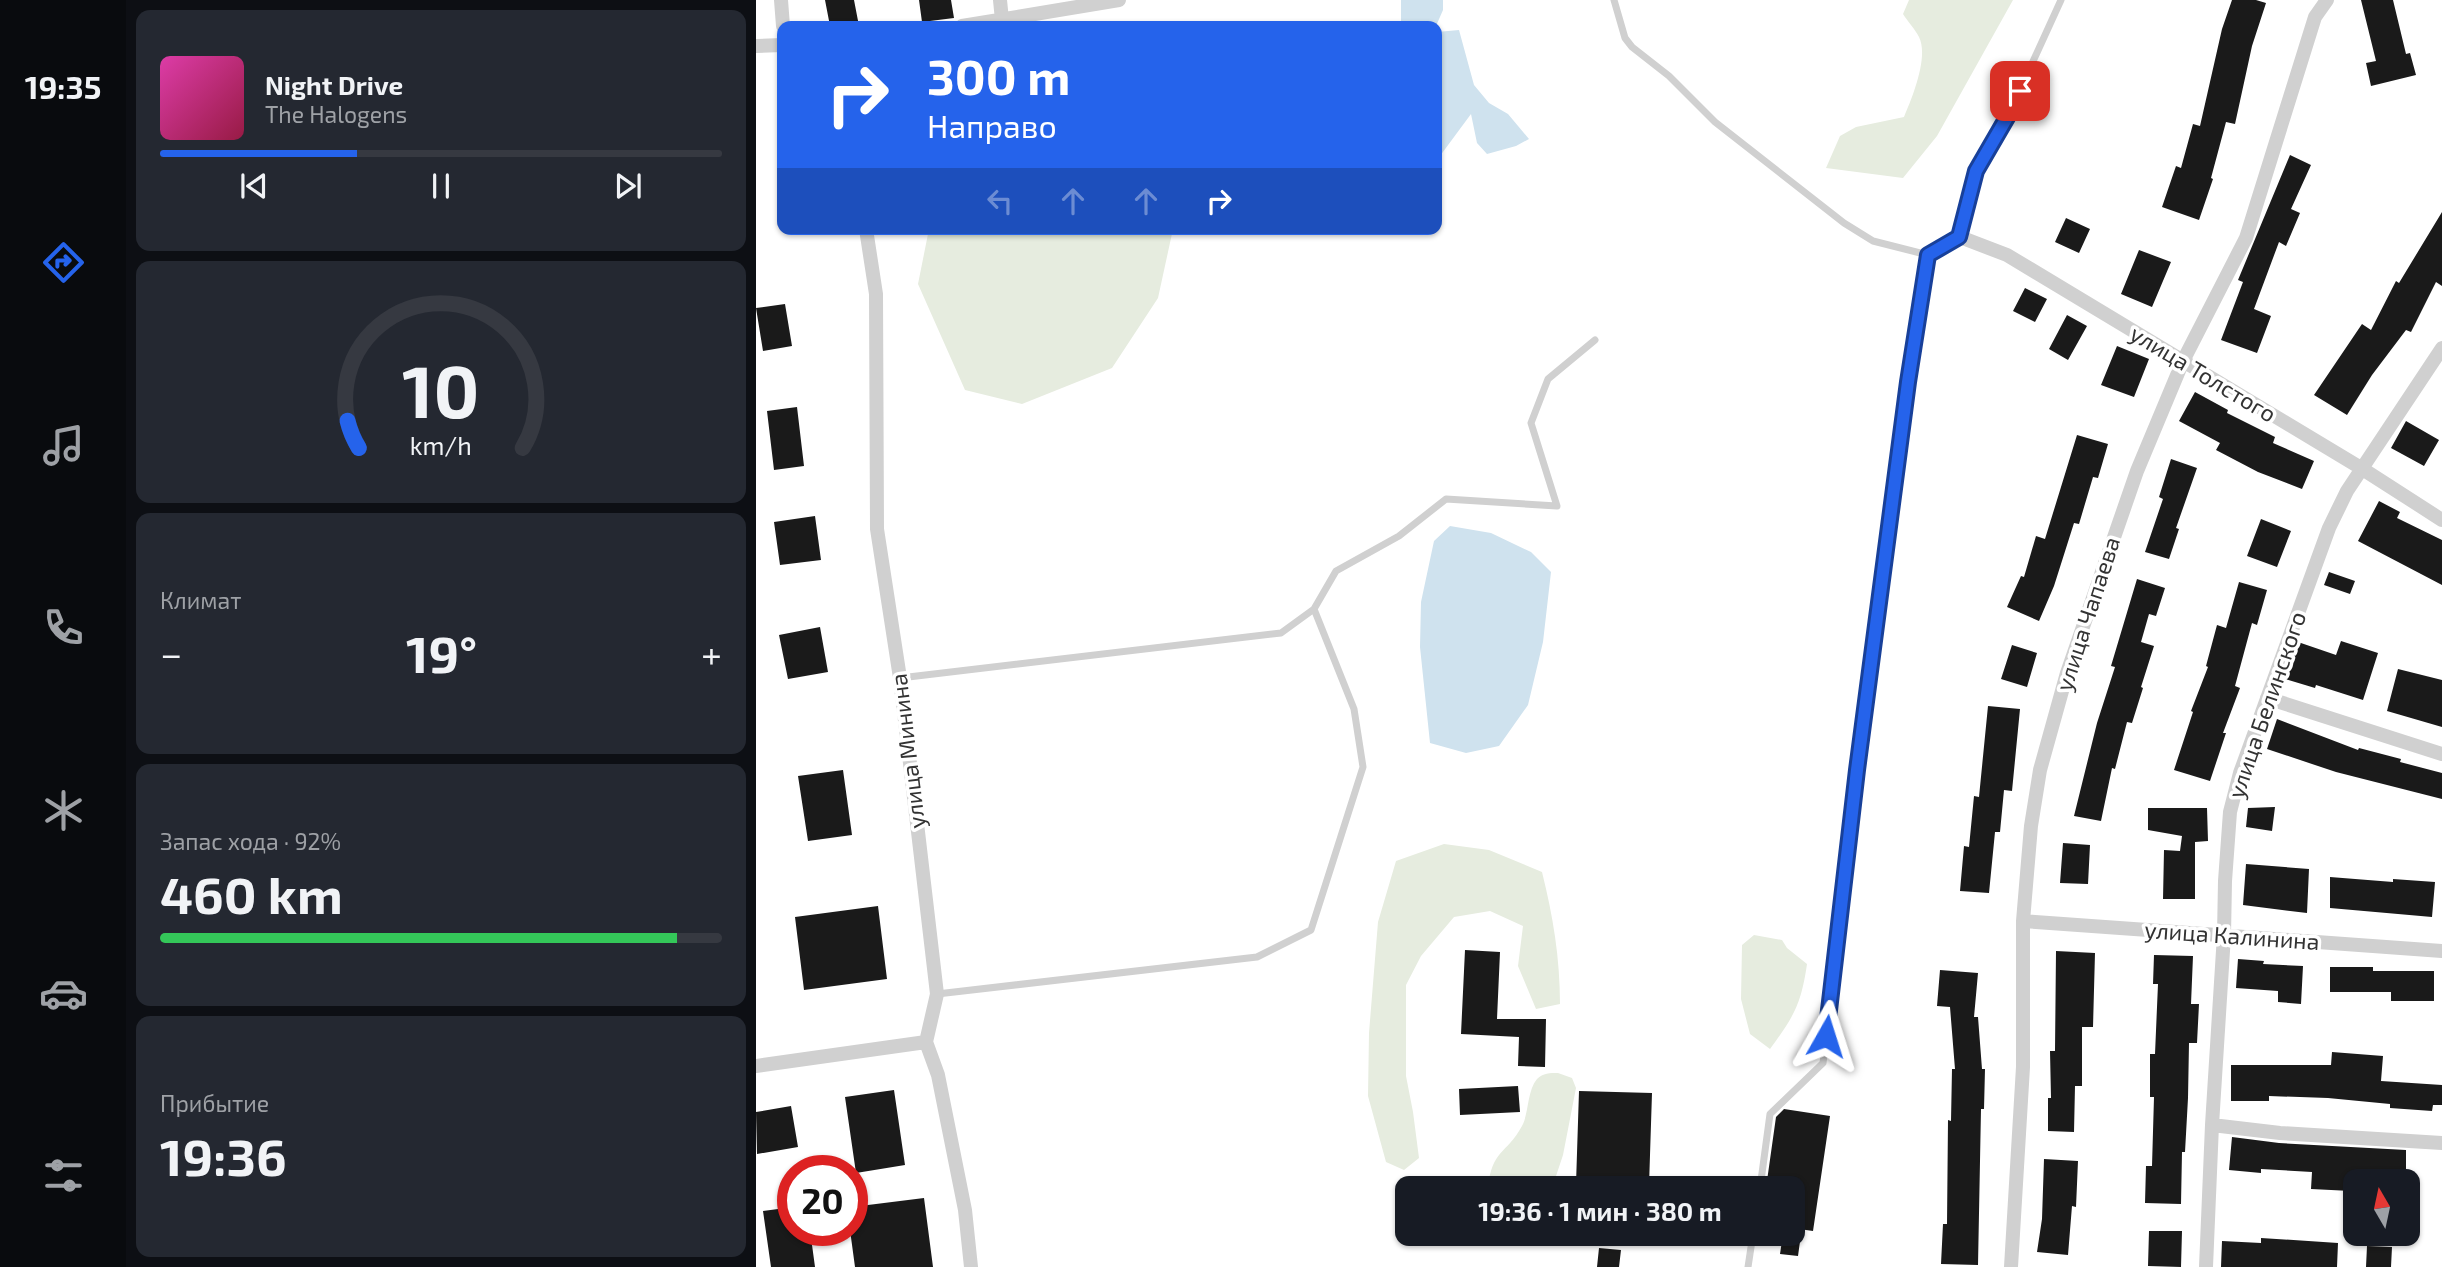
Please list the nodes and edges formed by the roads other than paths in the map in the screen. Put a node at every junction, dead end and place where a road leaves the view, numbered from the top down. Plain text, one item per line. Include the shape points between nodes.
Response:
1 (781, 0) edge
2 (1000, 0) edge
3 (1119, 0) edge
4 (1614, 0) edge
5 (2061, 0) edge
6 (2327, 0) edge
7 (1002, 20) junction
8 (783, 21) edge
9 (995, 21) edge
10 (777, 45) edge
11 (756, 46) edge
12 (867, 235) edge
13 (1959, 237) junction
14 (1928, 255) junction
15 (1595, 340) dead end
16 (2442, 348) edge
17 (2183, 361) junction
18 (2361, 468) junction
19 (2442, 520) edge
20 (1314, 609) junction
21 (900, 678) junction
22 (2267, 698) junction
23 (2442, 754) edge
24 (2023, 921) junction
25 (2224, 935) junction
26 (2442, 951) edge
27 (937, 993) junction
28 (926, 1042) junction
29 (756, 1066) edge
30 (2212, 1125) junction
31 (2442, 1143) edge
32 (1761, 1176) edge
33 (1751, 1246) edge
34 (971, 1267) edge
35 (1748, 1267) edge
36 (2011, 1267) edge
37 (2206, 1267) edge

1 - 8 street
2 - 7 street
3 - 7 street
4 - 14 lane via 1632,47 1715,122 1844,223 1873,241
5 - 13 lane via 2009,114 1976,171
6 - 17 street, улица Чапаева via 2315,17 2246,238
7 - 9 street
10 - 11 street
12 - 21 street, улица Минина via 876,294 877,528
13 - 14 lane
13 - 17 street, улица Толстого via 2007,255
14 - 32 lane via 1858,757 1823,1063 1770,1114
15 - 20 lane via 1548,379 1531,423 1557,506 1446,499 1399,536 1336,570
16 - 18 street, улица Белинского
17 - 18 street, улица Толстого
17 - 24 street, улица Чапаева via 2137,471 2067,673 2040,770
18 - 19 street, улица Толстого
18 - 22 street, улица Белинского via 2329,528
20 - 21 lane via 1281,633
20 - 27 lane via 1354,709 1363,767 1311,930 1257,957
21 - 27 street, улица Минина
22 - 23 street
22 - 25 street, улица Белинского via 2230,812
24 - 25 street, улица Калинина
24 - 36 street, улица Чапаева via 2023,1067
25 - 26 street, улица Калинина
25 - 30 street, улица Белинского
27 - 28 street, улица Минина
28 - 29 street
28 - 34 street via 938,1075 960,1183
30 - 31 street
30 - 37 street, улица Белинского
33 - 35 lane

